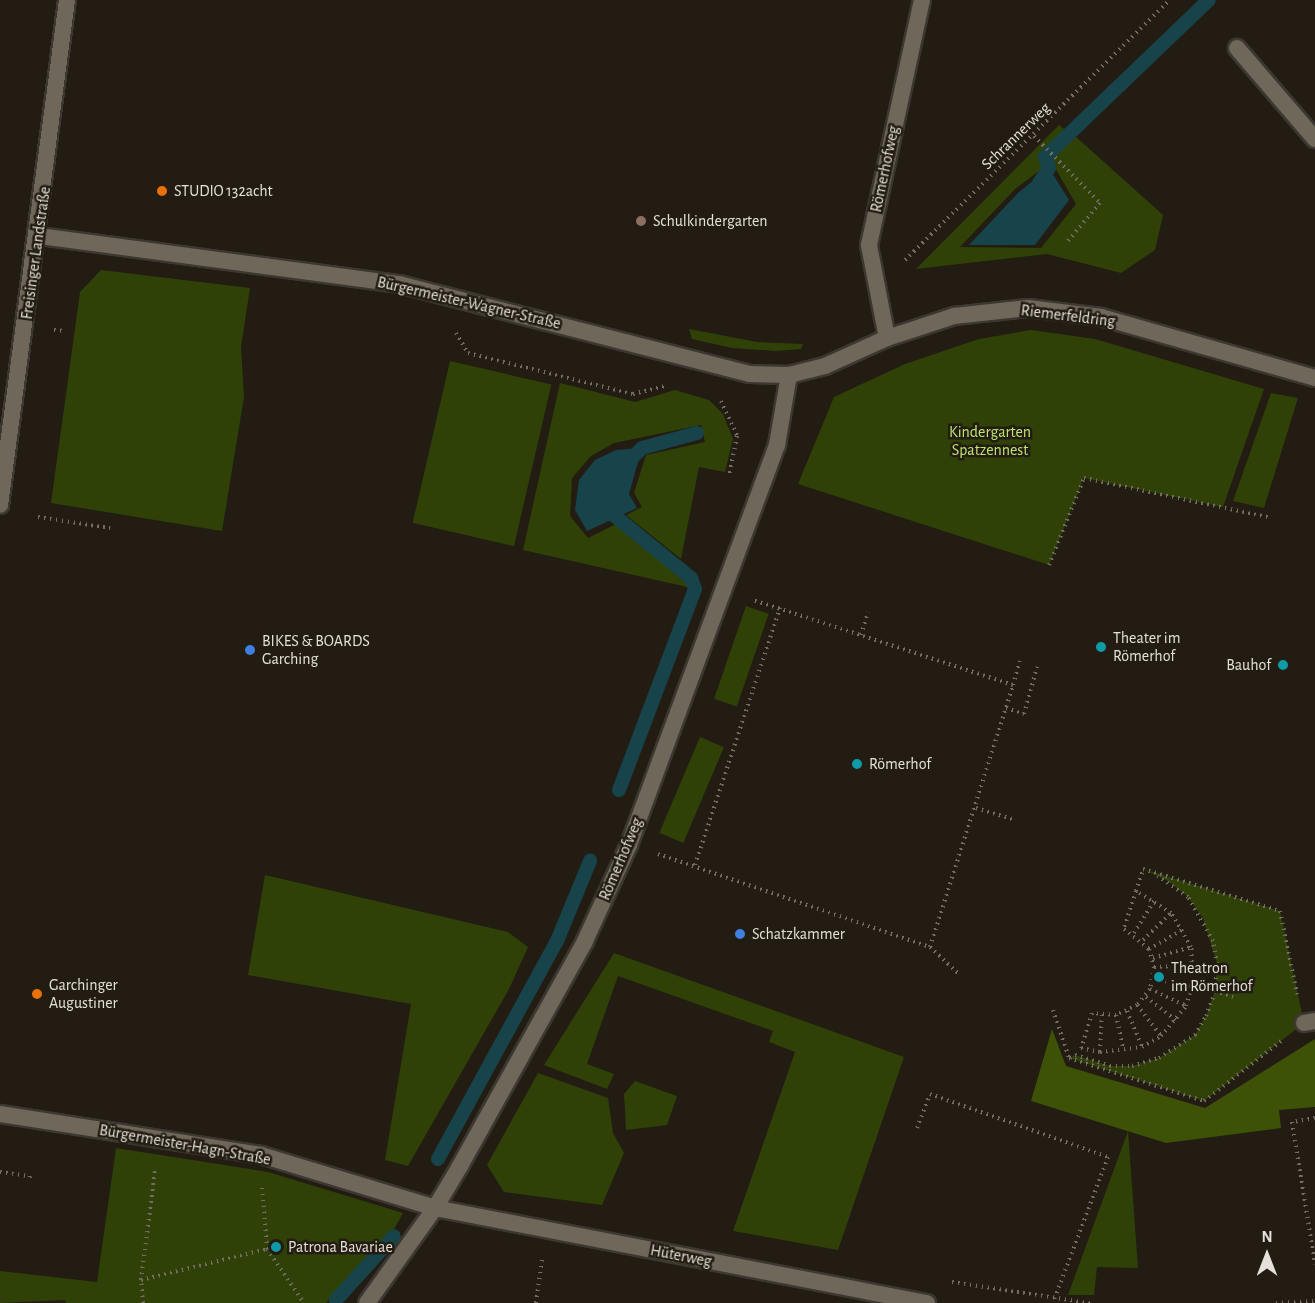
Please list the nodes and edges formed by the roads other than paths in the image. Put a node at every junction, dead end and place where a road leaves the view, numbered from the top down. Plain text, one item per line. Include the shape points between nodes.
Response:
1 (67, 0) edge
2 (922, 0) edge
3 (1237, 48) dead end
4 (1315, 139) edge
5 (39, 236) junction
6 (887, 338) junction
7 (789, 375) junction
8 (1315, 378) edge
9 (0, 505) edge
10 (0, 1114) edge
11 (435, 1208) junction
12 (367, 1303) edge
13 (927, 1303) edge

1 - 5 street, Freisinger Landstraße
2 - 6 street, Römerhofweg via 868,245
3 - 4 street
5 - 7 street, Bürgermeister-Wagner-Straße via 399,284 749,374
5 - 9 street, Freisinger Landstraße
6 - 7 street, Riemerfeldring via 825,366
6 - 8 street, Riemerfeldring via 954,316 1028,308 1101,317
7 - 11 street, Römerhofweg via 777,445 629,845 585,941
10 - 11 street, Bürgermeister-Hagn-Straße via 261,1155
11 - 12 street, Römerhofweg
11 - 13 street, Hüterweg

